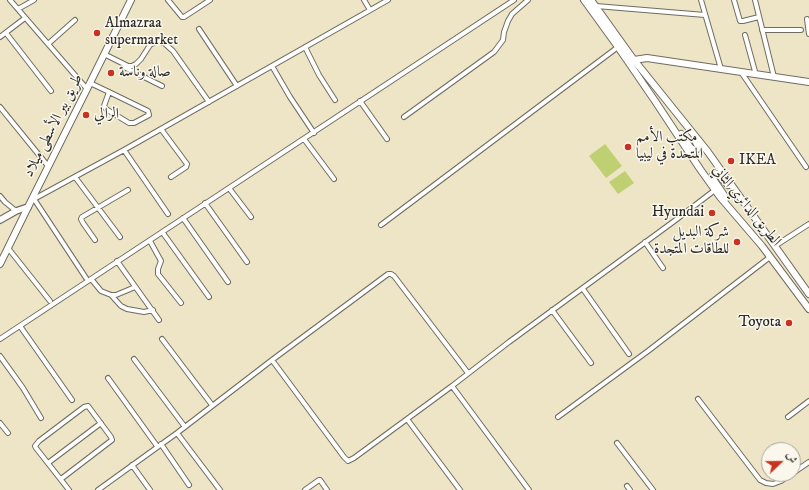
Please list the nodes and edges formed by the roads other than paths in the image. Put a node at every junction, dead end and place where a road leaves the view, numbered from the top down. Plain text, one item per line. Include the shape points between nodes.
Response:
1 (10, 0) edge
2 (34, 0) edge
3 (131, 0) edge
4 (168, 0) edge
5 (210, 0) edge
6 (364, 0) edge
7 (388, 0) edge
8 (514, 0) edge
9 (528, 0) edge
10 (584, 0) edge
11 (590, 0) edge
12 (701, 0) edge
13 (734, 0) edge
14 (755, 0) edge
15 (595, 6) junction
16 (18, 9) junction
17 (370, 10) junction
18 (705, 15) junction
19 (760, 17) junction
20 (25, 18) junction
21 (807, 19) dead end
22 (75, 20) dead end
23 (199, 29) dead end
24 (762, 30) junction
25 (801, 30) dead end
26 (6, 33) junction
27 (745, 34) dead end
28 (809, 34) edge
29 (0, 37) edge
30 (48, 44) junction
31 (305, 47) junction
32 (618, 47) junction
33 (104, 54) junction
34 (113, 58) junction
35 (634, 60) junction
36 (272, 66) junction
37 (721, 69) junction
38 (741, 72) junction
39 (756, 75) junction
40 (774, 78) junction
41 (90, 82) junction
42 (809, 82) edge
43 (162, 86) dead end
44 (237, 86) junction
45 (87, 89) junction
46 (51, 92) dead end
47 (109, 92) junction
48 (335, 100) dead end
49 (360, 101) junction
50 (655, 101) junction
51 (209, 102) junction
52 (0, 107) edge
53 (678, 115) junction
54 (404, 117) dead end
55 (161, 129) junction
56 (314, 132) junction
57 (304, 139) junction
58 (387, 139) dead end
59 (124, 150) junction
60 (48, 166) junction
61 (806, 167) dead end
62 (171, 176) dead end
63 (75, 177) junction
64 (334, 179) dead end
65 (229, 188) junction
66 (128, 190) dead end
67 (715, 190) junction
68 (0, 198) edge
69 (33, 199) junction
70 (205, 203) junction
71 (28, 208) junction
72 (98, 208) junction
73 (16, 211) junction
74 (750, 211) junction
75 (168, 214) dead end
76 (252, 217) dead end
77 (183, 218) junction
78 (0, 220) edge
79 (381, 224) dead end
80 (809, 224) edge
81 (163, 232) junction
82 (120, 237) dead end
83 (95, 240) dead end
84 (150, 241) junction
85 (645, 242) junction
86 (762, 246) junction
87 (775, 246) junction
88 (8, 248) junction
89 (770, 257) junction
90 (117, 261) junction
91 (247, 262) dead end
92 (0, 264) edge
93 (663, 268) dead end
94 (86, 278) dead end
95 (92, 280) junction
96 (228, 282) dead end
97 (135, 287) junction
98 (583, 288) junction
99 (809, 294) edge
100 (111, 295) junction
101 (208, 297) dead end
102 (50, 301) dead end
103 (181, 303) dead end
104 (809, 309) edge
105 (152, 310) junction
106 (552, 310) junction
107 (159, 320) dead end
108 (20, 326) junction
109 (0, 339) edge
110 (162, 339) dead end
111 (629, 354) dead end
112 (0, 356) edge
113 (134, 359) dead end
114 (272, 360) junction
115 (591, 363) dead end
116 (468, 373) junction
117 (108, 378) dead end
118 (452, 386) junction
119 (698, 399) dead end
120 (72, 400) dead end
121 (809, 402) edge
122 (212, 405) junction
123 (558, 416) dead end
124 (788, 417) dead end
125 (41, 418) dead end
126 (407, 419) junction
127 (0, 423) edge
128 (101, 423) junction
129 (184, 426) junction
130 (8, 433) dead end
131 (177, 433) junction
132 (617, 443) dead end
133 (159, 445) junction
134 (48, 463) junction
135 (132, 465) junction
136 (61, 479) junction
137 (761, 480) edge
138 (764, 482) edge
139 (778, 482) edge
140 (189, 485) dead end
141 (626, 486) dead end
142 (69, 490) edge
143 (98, 490) edge
144 (150, 490) edge
145 (220, 490) edge
146 (305, 490) edge
147 (328, 490) edge
148 (460, 490) edge
149 (529, 490) edge
150 (630, 490) edge
151 (653, 490) edge

1 - 16 street
2 - 16 street
3 - 33 main road, طريق بير الأسطى ميلاد
4 - 5 street via 182,18
6 - 17 street
7 - 17 street
8 - 49 street
9 - 54 street via 512,14 503,40 494,52
10 - 32 main road, الطريق الدائري الثاني
11 - 15 main road, الطريق الدائري الثاني
12 - 18 street
13 - 19 street via 740,21
14 - 19 street
15 - 18 street
15 - 35 main road, الطريق الدائري الثاني
16 - 20 street
17 - 31 street
18 - 37 street
19 - 24 street
20 - 26 street
20 - 30 street
21 - 28 street
22 - 30 street
23 - 44 street
24 - 25 street
24 - 40 street
26 - 29 street
26 - 46 street
27 - 39 street
30 - 45 street
31 - 36 street
31 - 48 street
32 - 50 main road, الطريق الدائري الثاني
32 - 79 street
33 - 34 street
33 - 41 main road, طريق بير الأسطى ميلاد
34 - 43 street via 118,64
34 - 51 street via 132,66 141,59 150,45 158,41 164,43 173,51
35 - 37 main road via 647,58
35 - 53 main road, الطريق الدائري الثاني
36 - 44 street
36 - 56 street
37 - 38 main road
38 - 39 main road
38 - 61 street
39 - 40 main road
40 - 42 main road
41 - 45 main road, طريق بير الأسطى ميلاد
41 - 47 street
44 - 51 street
45 - 60 main road, طريق بير الأسطى ميلاد
47 - 47 street via 104,106 129,123 149,115 148,111
49 - 56 street
49 - 58 street
50 - 53 main road via 690,148 697,150 697,144
50 - 67 main road, الطريق الدائري الثاني
51 - 55 street
52 - 60 street
53 - 74 main road, الطريق الدائري الثاني
55 - 59 street
55 - 62 street via 186,164 186,167
56 - 57 street
57 - 64 street
57 - 65 street
59 - 63 street
59 - 75 street
60 - 69 main road, طريق بير الأسطى ميلاد
63 - 69 street
63 - 72 street
65 - 70 street
65 - 76 street
66 - 72 street
67 - 85 street
67 - 86 main road, الطريق الدائري الثاني
68 - 73 street
69 - 71 main road, طريق بير الأسطى ميلاد
69 - 94 street
70 - 77 street
70 - 91 street
71 - 73 main road
71 - 88 main road, طريق بير الأسطى ميلاد
72 - 82 street
72 - 83 street via 81,219
73 - 78 main road
74 - 86 main road via 718,174 714,174 713,179
74 - 87 main road, الطريق الدائري الثاني
77 - 81 street
77 - 96 street
80 - 87 street
81 - 84 street
81 - 101 street
84 - 90 street
84 - 103 street via 161,261 158,274
85 - 93 street
85 - 98 street
86 - 89 main road, الطريق الدائري الثاني
87 - 99 main road, الطريق الدائري الثاني
88 - 92 main road, طريق بير الأسطى ميلاد
88 - 102 street
89 - 104 main road, الطريق الدائري الثاني
89 - 123 street
90 - 95 street
90 - 97 street
95 - 100 street via 101,291
95 - 108 street
97 - 100 street
97 - 105 street
98 - 106 street
98 - 111 street
100 - 105 street via 127,309 144,312
105 - 107 street
106 - 115 street
106 - 116 street
108 - 109 street
108 - 120 street
110 - 122 street
112 - 125 street
113 - 129 street
114 - 116 street via 391,274
114 - 122 street
114 - 126 street via 346,460 351,460
116 - 118 street
117 - 133 street
118 - 126 street
118 - 149 street
119 - 137 street
121 - 124 street
122 - 129 street
126 - 148 street
127 - 130 street
128 - 134 street
128 - 134 street via 86,406 39,441 35,446
128 - 136 street via 112,440
129 - 131 street
131 - 133 street
131 - 145 street
132 - 151 street
133 - 135 street
133 - 140 street
134 - 136 street
135 - 143 street
135 - 144 street
136 - 142 street
138 - 139 street
141 - 150 street
146 - 147 street via 320,480

